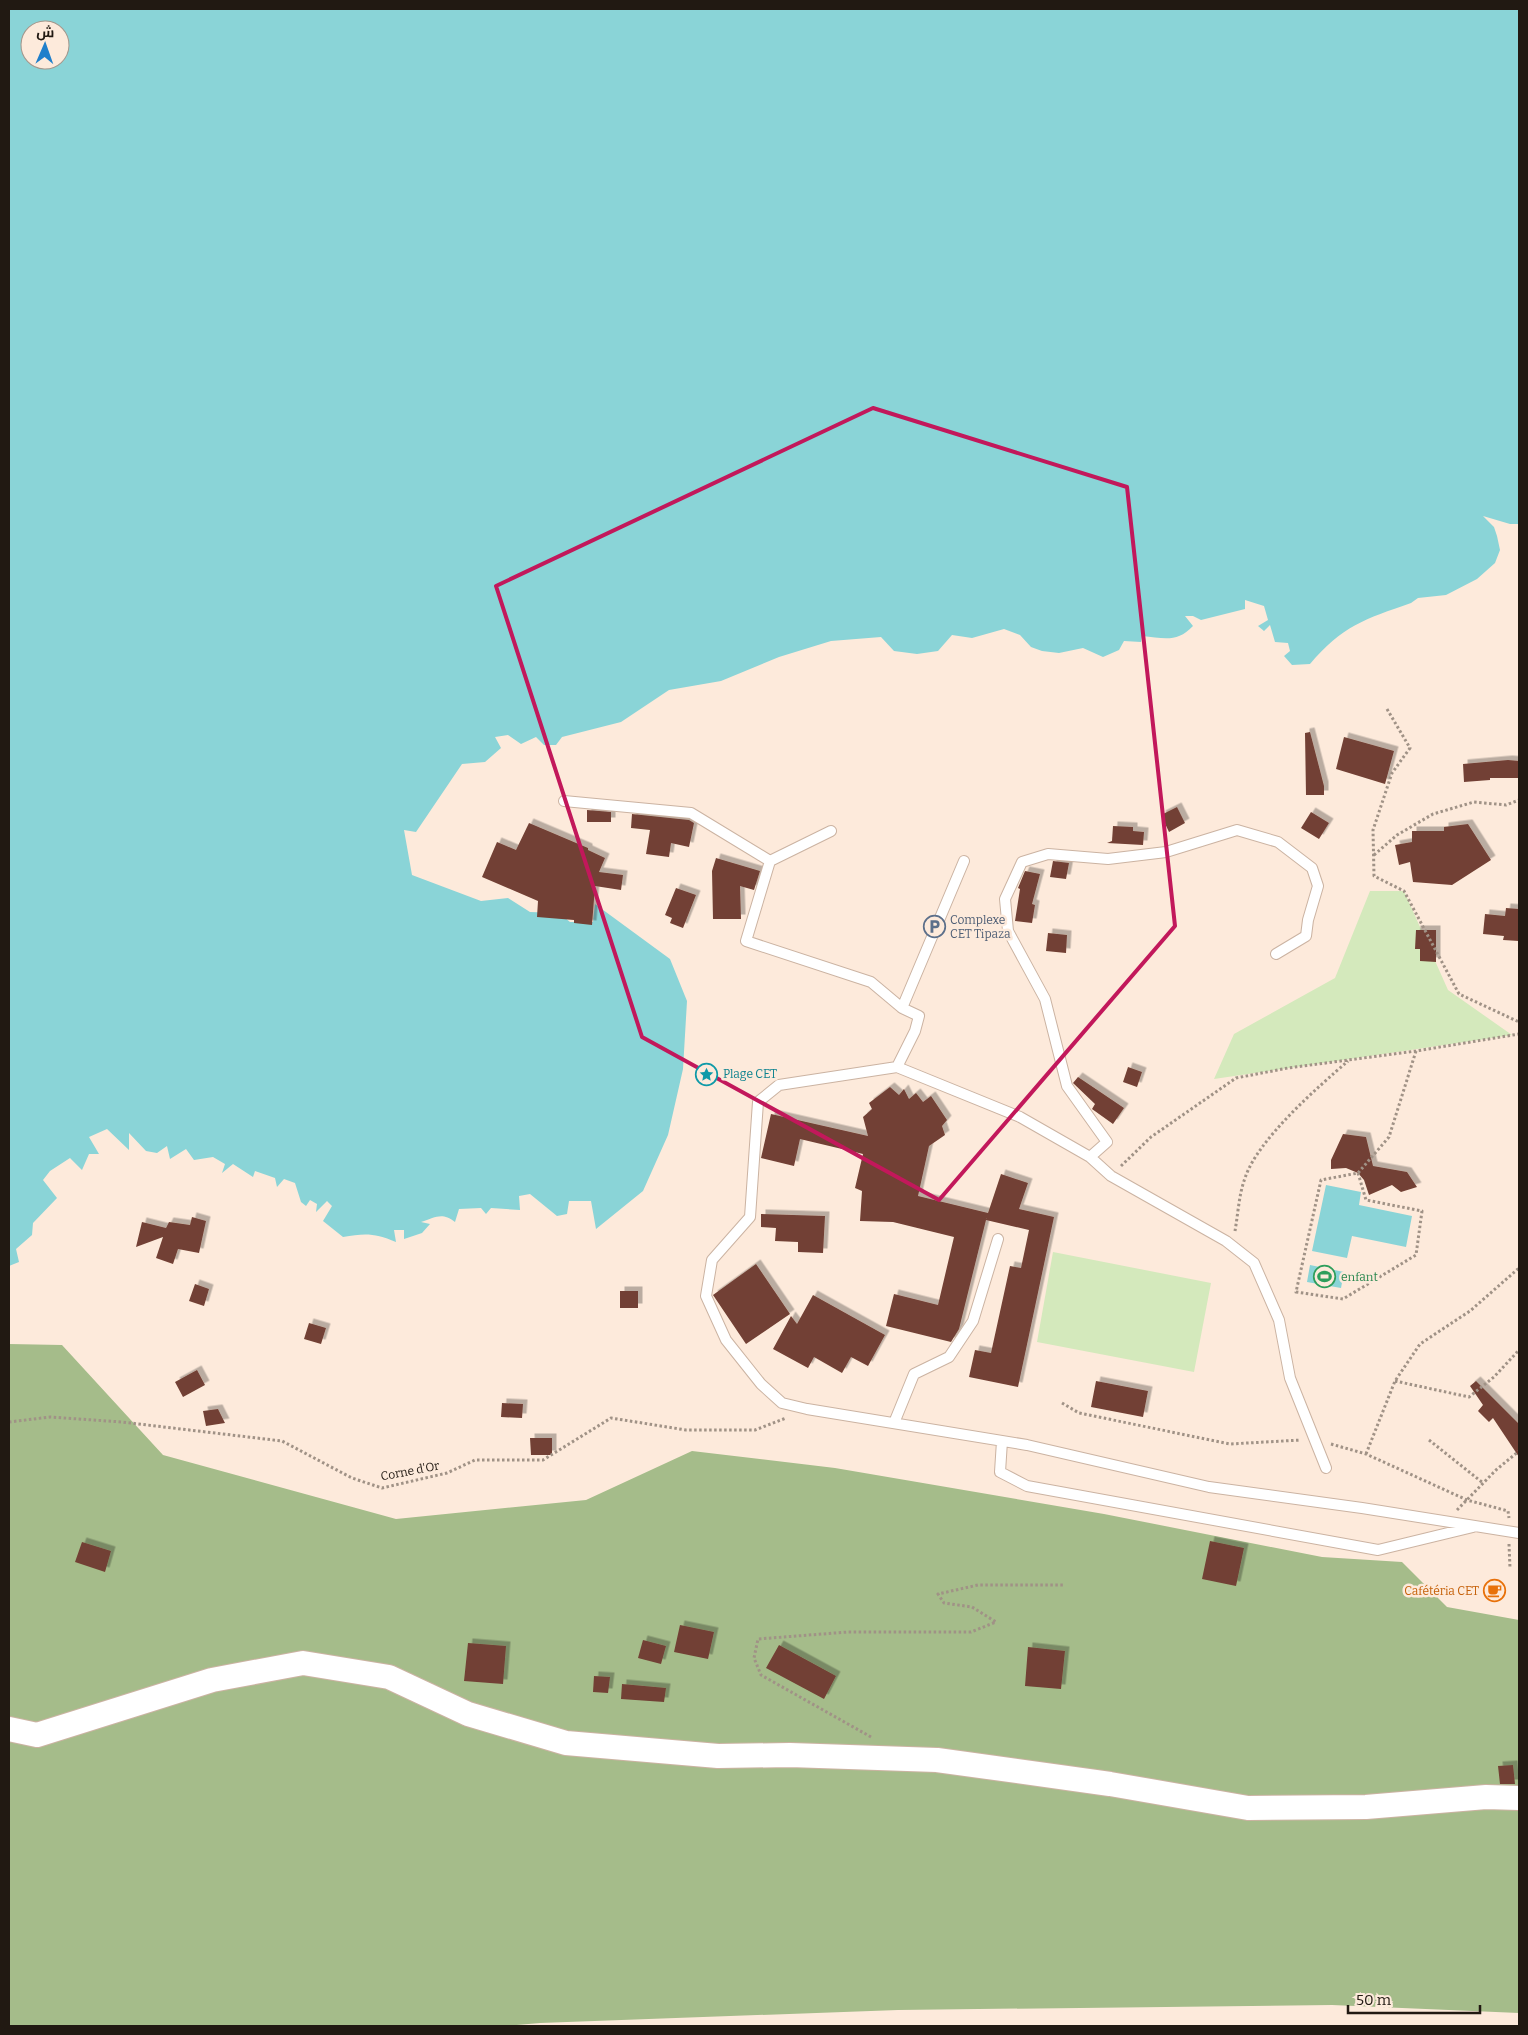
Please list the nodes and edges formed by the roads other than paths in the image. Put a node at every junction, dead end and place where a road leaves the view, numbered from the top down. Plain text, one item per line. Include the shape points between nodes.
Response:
1 (564, 801) dead end
2 (831, 831) dead end
3 (770, 860) junction
4 (964, 861) dead end
5 (1276, 954) dead end
6 (902, 1008) junction
7 (897, 1067) junction
8 (1090, 1157) junction
9 (998, 1239) dead end
10 (894, 1423) junction
11 (1002, 1441) junction
12 (1326, 1468) dead end
13 (1478, 1526) junction
14 (1514, 1532) edge
15 (9, 1729) edge
16 (1519, 1798) edge

1 - 3 lane via 691,812
2 - 3 lane
3 - 6 lane via 746,941 870,982
4 - 6 lane
5 - 8 lane via 1306,936 1318,886 1312,868 1278,842 1237,830 1166,852 1108,859 1048,854 1022,862 1005,898 1008,930 1045,999 1066,1086 1107,1142
6 - 7 lane via 919,1016
7 - 8 lane via 1020,1117
7 - 10 lane via 779,1085 758,1102 750,1217 712,1260 706,1296 726,1340 761,1384 782,1403
8 - 12 lane via 1111,1176 1233,1246 1254,1263 1279,1320 1290,1378
9 - 10 lane via 973,1321 949,1357 914,1374
10 - 11 lane
11 - 13 lane via 1210,1487
11 - 13 lane via 1000,1472 1027,1486 1378,1550
13 - 14 lane
15 - 16 street via 37,1735 212,1680 303,1663 389,1677 468,1714 566,1743 718,1756 937,1760 1110,1784 1248,1808 1366,1807 1486,1797

